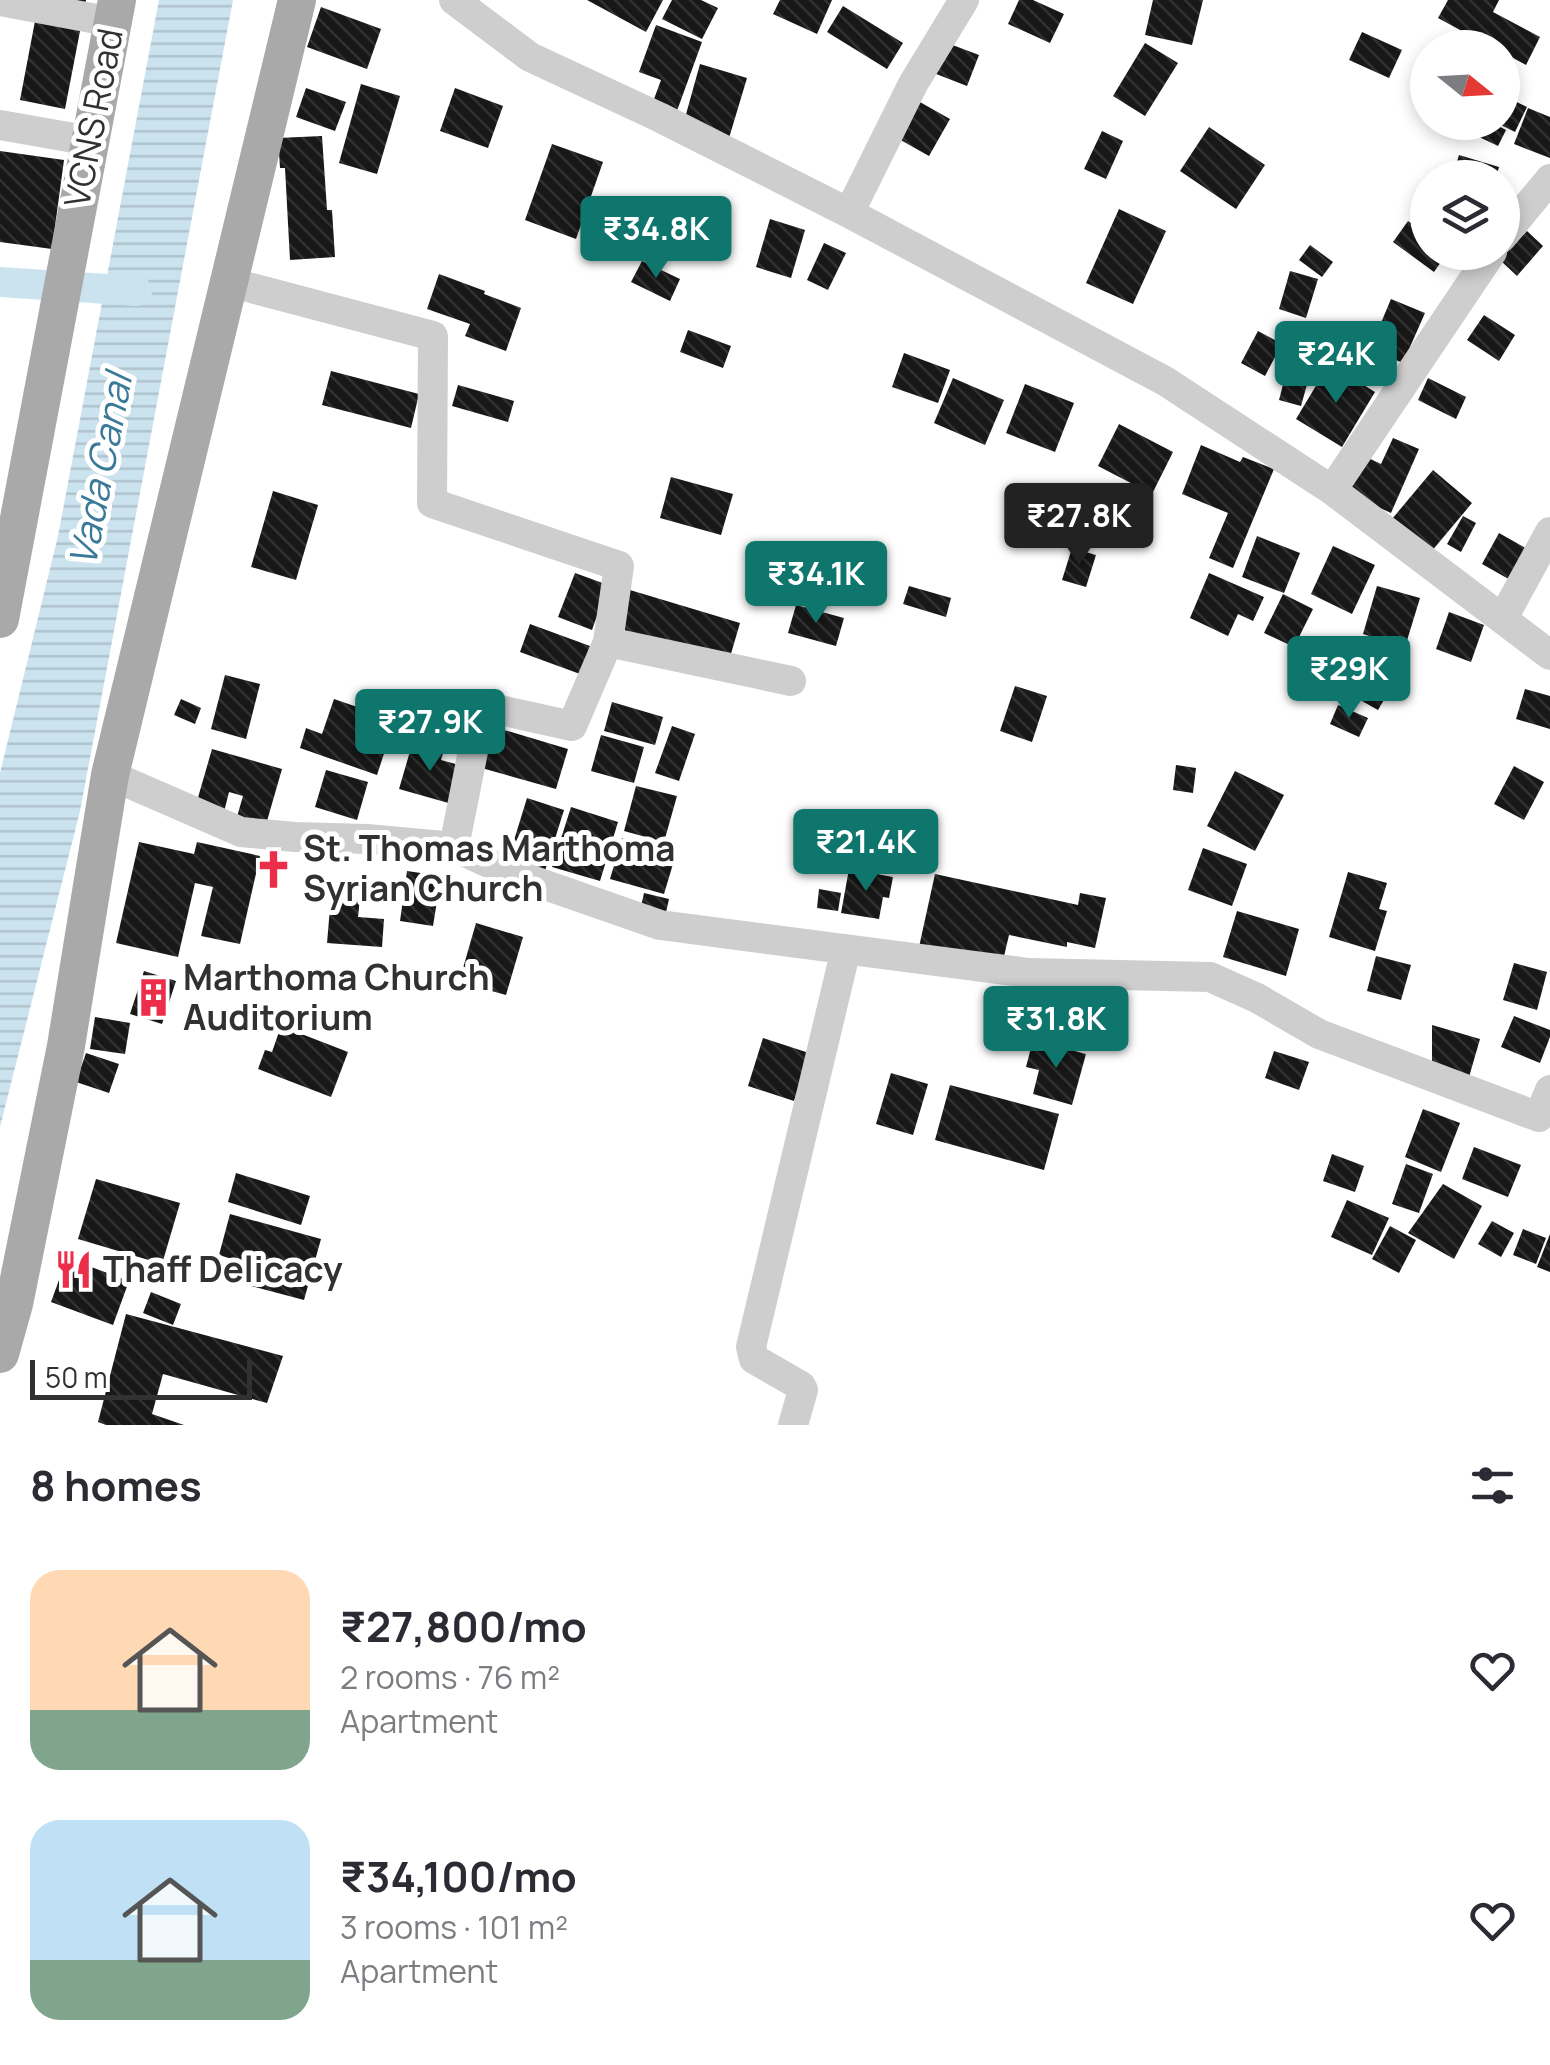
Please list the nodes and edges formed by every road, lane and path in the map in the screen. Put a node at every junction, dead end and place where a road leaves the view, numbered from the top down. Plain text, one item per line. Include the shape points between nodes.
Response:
1 (297, 0) edge
2 (454, 0) edge
3 (964, 0) edge
4 (0, 1) edge
5 (115, 11) edge
6 (0, 125) edge
7 (91, 140) junction
8 (1550, 179) edge
9 (849, 213) junction
10 (1520, 215) edge
11 (1480, 270) edge
12 (229, 282) junction
13 (1332, 490) junction
14 (1550, 532) edge
15 (1, 604) edge
16 (1503, 618) junction
17 (608, 642) junction
18 (1550, 655) edge
19 (792, 680) dead end
20 (110, 775) junction
21 (454, 847) junction
22 (846, 949) junction
23 (1550, 1090) edge
24 (7, 1303) edge
25 (0, 1354) edge
26 (793, 1425) edge

1 - 12 main road
2 - 9 street via 530,57
3 - 9 street
4 - 5 street
5 - 7 main road, VCNS Road
6 - 7 street
7 - 15 main road, VCNS Road
8 - 10 street
9 - 13 street via 1165,381
11 - 13 street
12 - 17 street via 434,336 432,503 619,566
12 - 20 main road
13 - 16 street
14 - 16 street
16 - 18 street
17 - 19 street
17 - 21 street via 572,726 482,706
20 - 21 street via 241,832
20 - 24 main road via 66,1046
21 - 22 street via 660,926
22 - 23 street via 1029,972 1210,977 1319,1034 1539,1117
22 - 26 street via 751,1347 754,1359 801,1386
24 - 25 main road

